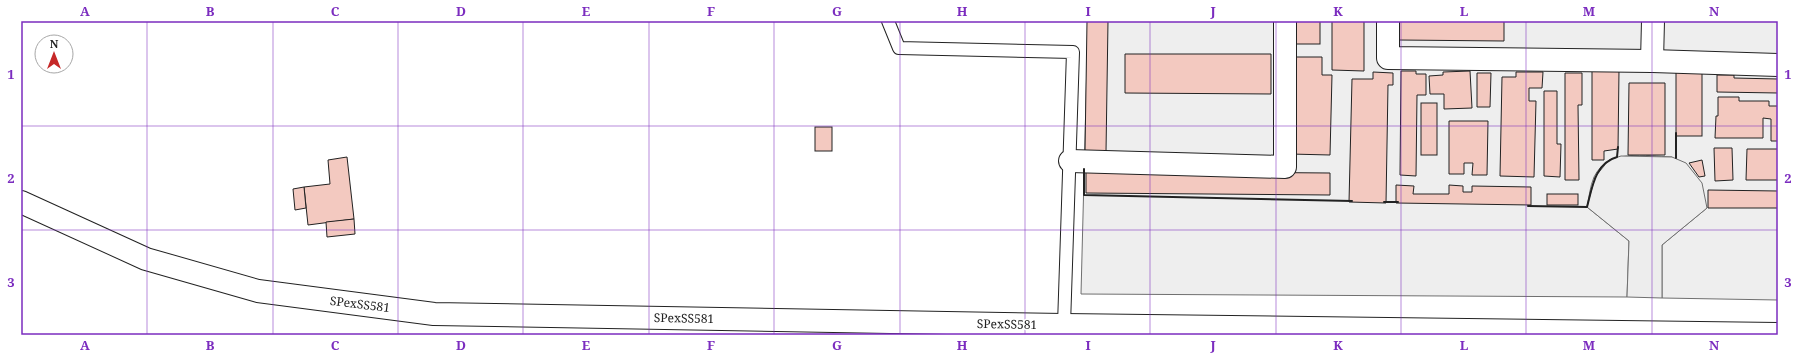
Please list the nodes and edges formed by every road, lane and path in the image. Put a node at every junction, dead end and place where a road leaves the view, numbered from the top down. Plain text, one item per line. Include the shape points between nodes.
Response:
1 (888, 21) edge
2 (1285, 21) edge
3 (1388, 21) edge
4 (1653, 21) edge
5 (1652, 61) junction
6 (1778, 65) edge
7 (1070, 161) junction
8 (21, 202) edge
9 (1064, 325) junction
10 (1778, 334) edge

1 - 7 lane via 898,48 1073,52
2 - 7 main road via 1285,167
3 - 5 main road via 1388,58
4 - 5 main road
5 - 6 main road
7 - 9 lane
8 - 9 main road, SPexSS581 via 146,259 258,291 434,314
9 - 10 main road, SPexSS581

